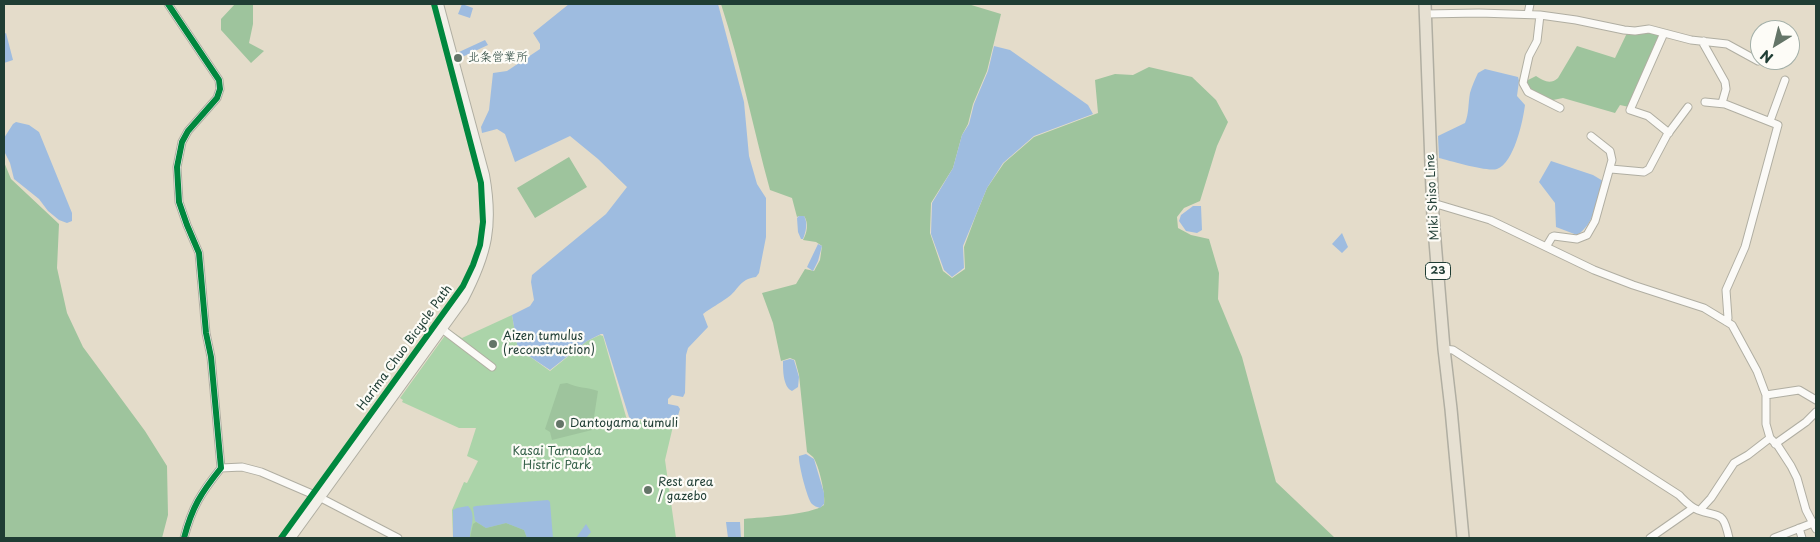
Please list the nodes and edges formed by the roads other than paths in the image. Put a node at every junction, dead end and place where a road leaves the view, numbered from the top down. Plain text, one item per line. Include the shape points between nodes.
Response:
1 (168, 4) edge
2 (438, 4) edge
3 (1530, 4) edge
4 (1425, 9) edge
5 (1528, 14) junction
6 (1540, 15) junction
7 (1664, 33) junction
8 (1704, 41) junction
9 (1750, 57) edge
10 (1785, 80) dead end
11 (1705, 102) dead end
12 (1722, 103) junction
13 (1688, 107) dead end
14 (1560, 108) dead end
15 (1770, 121) junction
16 (1669, 133) junction
17 (1591, 136) dead end
18 (1610, 169) junction
19 (1432, 203) junction
20 (1546, 246) junction
21 (1727, 322) junction
22 (442, 329) junction
23 (1444, 349) junction
24 (492, 367) dead end
25 (1766, 395) junction
26 (1816, 400) edge
27 (1816, 412) edge
28 (1773, 441) junction
29 (221, 468) junction
30 (319, 497) junction
31 (1697, 509) junction
32 (1814, 522) edge
33 (1799, 528) junction
34 (184, 538) edge
35 (290, 538) edge
36 (398, 538) edge
37 (1463, 538) edge
38 (1650, 538) edge
39 (1729, 538) edge
40 (1774, 538) edge
41 (1802, 538) edge

1 - 29 street via 219,80 217,98 182,142 177,167 179,202 199,253
2 - 22 street via 489,201 482,257 463,299
3 - 5 street
4 - 5 street
4 - 19 main road, Miki Shiso Line / 23
5 - 6 street
6 - 7 street via 1624,30 1649,29
6 - 14 street via 1537,41 1529,56 1523,84 1537,98
7 - 8 street
7 - 16 street via 1630,110 1648,116
8 - 9 street via 1727,44
8 - 12 street via 1725,82
10 - 15 street
11 - 12 street
12 - 15 street
13 - 16 street
15 - 21 street via 1778,128 1745,247 1726,290
16 - 18 street via 1647,171
17 - 18 street via 1612,154
18 - 20 street via 1595,221 1586,235 1577,239 1554,236
19 - 20 street via 1490,220
19 - 23 main road, Miki Shiso Line / 23
20 - 21 street via 1594,270 1704,308
21 - 25 street via 1741,341
22 - 24 street
22 - 30 street
23 - 31 street via 1453,350
23 - 37 main road, Miki Shiso Line / 23
25 - 26 street via 1799,390
25 - 28 street via 1766,424
27 - 28 street via 1806,422
28 - 31 street via 1734,463 1711,498
28 - 32 street via 1791,466
29 - 30 street via 242,467 261,472
29 - 34 street via 202,491
30 - 35 street
30 - 36 street
31 - 38 street
31 - 39 street via 1718,515 1725,521
32 - 33 street
33 - 40 street
33 - 41 street

